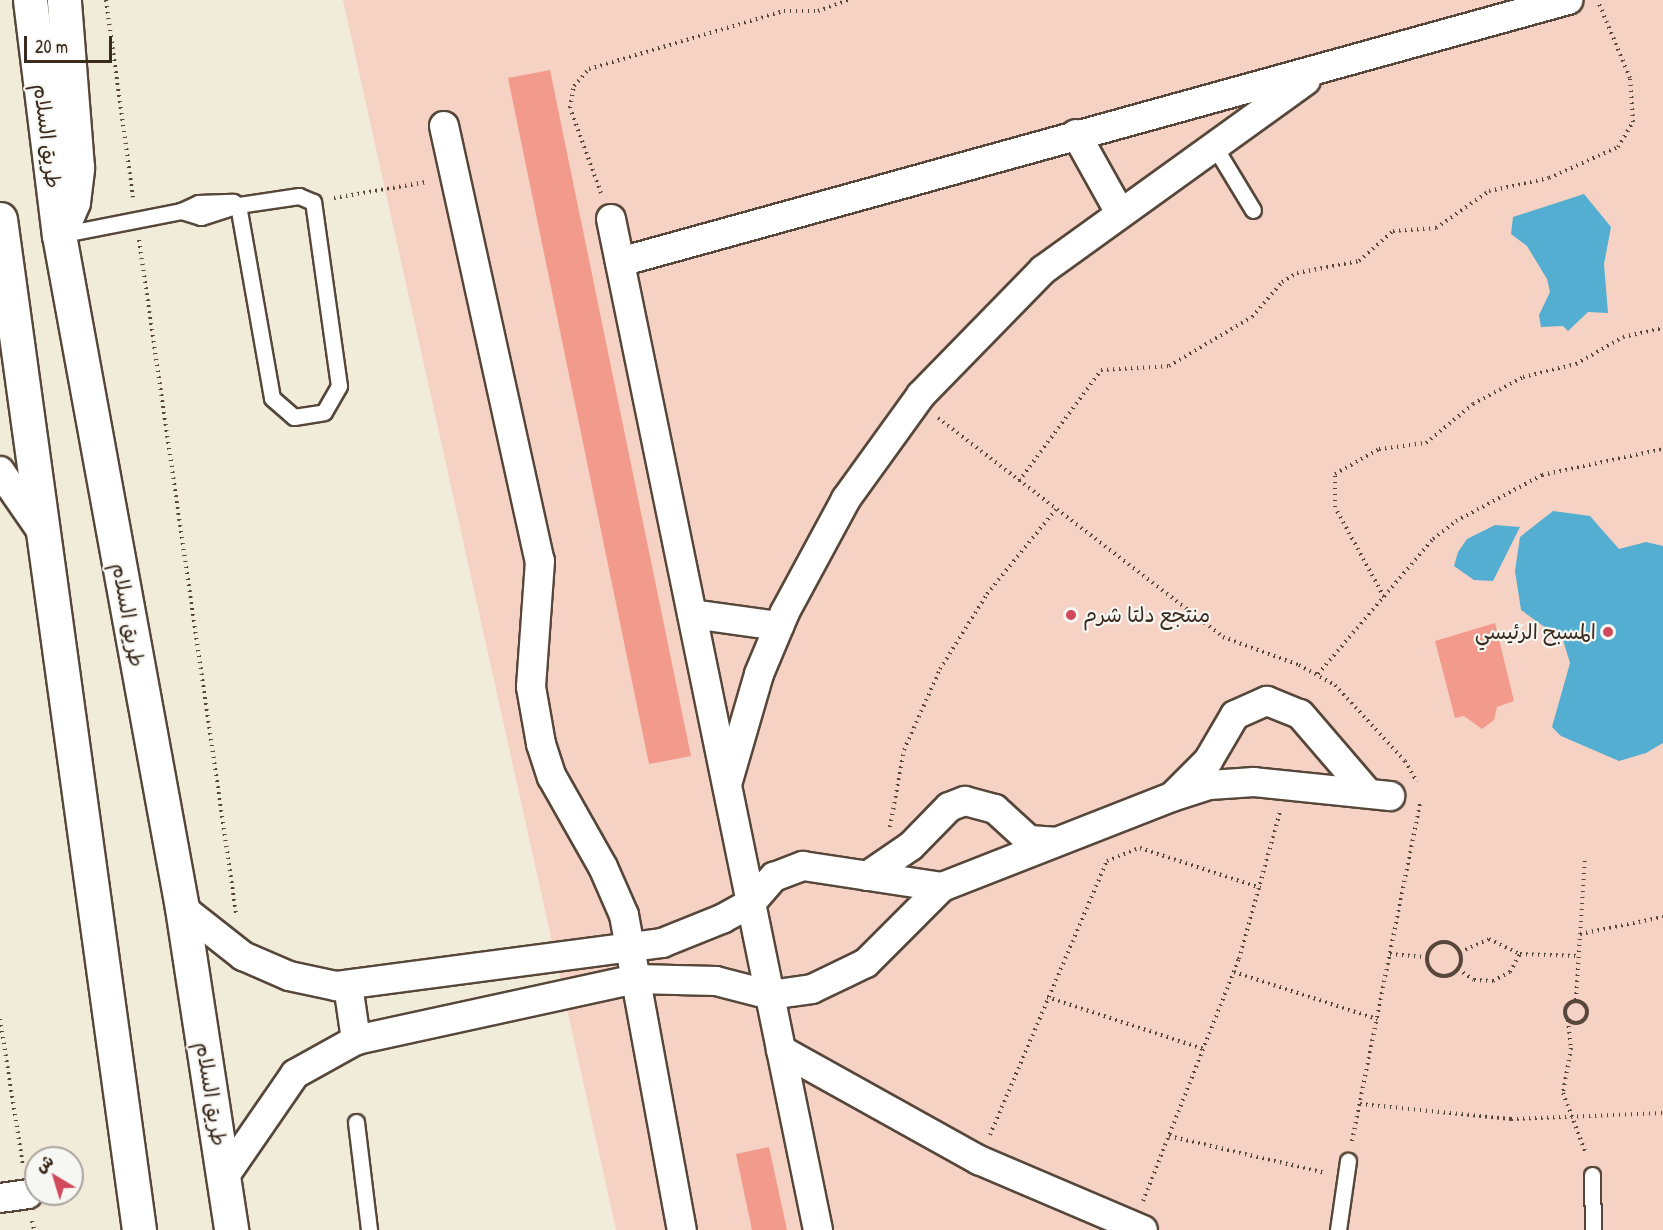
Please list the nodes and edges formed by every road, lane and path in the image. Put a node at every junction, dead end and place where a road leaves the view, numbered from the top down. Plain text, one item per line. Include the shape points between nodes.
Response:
1 (30, 0) edge
2 (64, 0) edge
3 (106, 0) edge
4 (849, 0) edge
5 (1568, 0) edge
6 (1598, 0) edge
7 (1322, 69) junction
8 (444, 126) dead end
9 (1076, 134) junction
10 (1213, 144) junction
11 (456, 177) junction
12 (312, 202) junction
13 (238, 205) junction
14 (1253, 210) dead end
15 (1119, 211) junction
16 (0, 219) edge
17 (611, 219) joint
18 (136, 220) junction
19 (59, 235) junction
20 (620, 262) junction
21 (1663, 328) edge
22 (1663, 449) edge
23 (0, 471) edge
24 (1019, 481) dead end
25 (1056, 509) dead end
26 (38, 526) junction
27 (1384, 597) junction
28 (692, 614) junction
29 (779, 626) junction
30 (1318, 674) dead end
31 (1286, 782) junction
32 (727, 784) junction
33 (1172, 797) junction
34 (1055, 842) junction
35 (1584, 858) dead end
36 (878, 870) junction
37 (942, 886) junction
38 (1261, 888) junction
39 (751, 903) junction
40 (182, 908) junction
41 (1663, 917) edge
42 (237, 921) dead end
43 (1580, 934) junction
44 (631, 950) junction
45 (1460, 952) junction
46 (1390, 954) dead end
47 (1520, 954) junction
48 (1579, 956) junction
49 (1427, 957) junction
50 (1458, 969) junction
51 (1234, 972) junction
52 (636, 979) junction
53 (348, 985) junction
54 (770, 994) junction
55 (1047, 997) junction
56 (1576, 1000) junction
57 (0, 1019) edge
58 (1377, 1019) dead end
59 (1568, 1020) junction
60 (356, 1040) junction
61 (1203, 1049) junction
62 (781, 1050) junction
63 (1360, 1104) dead end
64 (1663, 1113) edge
65 (1572, 1117) junction
66 (356, 1122) dead end
67 (1169, 1136) junction
68 (979, 1160) junction
69 (1348, 1161) dead end
70 (24, 1169) edge
71 (1592, 1175) joint
72 (224, 1177) junction
73 (1346, 1178) junction
74 (24, 1195) edge
75 (0, 1198) edge
76 (30, 1206) edge
77 (1138, 1228) edge
78 (34, 1230) edge
79 (139, 1230) edge
80 (231, 1230) edge
81 (369, 1230) edge
82 (682, 1230) edge
83 (818, 1230) edge
84 (1338, 1230) edge
85 (1593, 1230) edge

1 - 19 main road, طريق السلام
2 - 19 main road via 76,167 73,202
3 - 18 path
4 - 17 path via 818,11 784,11 589,69 574,86 570,108
5 - 7 street
6 - 24 path via 1630,78 1633,122 1618,147 1549,178 1489,191 1436,228 1392,231 1359,261 1297,273 1282,282 1252,317 1169,366 1101,370
7 - 9 street
7 - 10 street
8 - 11 street
9 - 15 street
9 - 20 street
10 - 14 lane
10 - 15 street
11 - 12 path
11 - 44 street via 540,561 531,687 541,744 552,777 614,890
12 - 13 lane via 299,196
12 - 13 lane via 339,386 329,406 310,417 281,410 272,398
13 - 18 lane via 218,199
15 - 29 street via 1000,309 921,395 846,499
16 - 26 main road
17 - 20 street
18 - 19 lane
18 - 42 path
19 - 40 main road, طريق السلام
20 - 28 street
21 - 27 path via 1623,337 1576,364 1523,377 1473,404 1426,442 1379,449 1335,474 1335,507
22 - 27 path via 1542,475 1504,492 1433,539
23 - 26 street
25 - 36 path via 987,594 921,709 897,777
26 - 79 main road
27 - 30 path
28 - 29 street
28 - 32 street
29 - 32 street
31 - 33 street via 1210,785
31 - 33 street via 1379,794 1300,714 1267,701 1235,715 1208,761
31 - 38 path
32 - 39 street
33 - 34 street
34 - 36 street via 1029,840 995,809 965,801 942,812
34 - 37 street
35 - 43 path
36 - 37 street
36 - 39 street via 803,866 774,878
37 - 54 street via 850,974 812,989
38 - 51 path
38 - 55 path via 1140,848 1116,855 1100,869
39 - 44 street via 692,933
39 - 54 street
40 - 53 street via 221,942 266,967 312,982
40 - 72 main road, طريق السلام
41 - 43 path
43 - 48 path
44 - 52 street
44 - 53 street
45 - 47 path via 1490,939
45 - 49 path via 1454,945 1437,944
45 - 50 path
46 - 49 path
47 - 48 path
47 - 50 path via 1510,972 1493,981 1474,980
48 - 56 path
49 - 50 path via 1434,973 1443,976
51 - 58 path
51 - 61 path
52 - 54 street via 716,981
52 - 60 street
52 - 82 street
53 - 60 street
54 - 62 street
55 - 61 path
55 - 68 path
56 - 59 path via 1565,1008
56 - 59 path via 1587,1008 1586,1015 1582,1021
57 - 70 path
59 - 65 path via 1570,1048 1562,1081
60 - 72 street via 295,1074
61 - 67 path
62 - 68 street
62 - 83 street
63 - 65 path via 1511,1119
64 - 65 path
65 - 71 path
66 - 81 lane
67 - 73 path
67 - 77 path
68 - 77 street
69 - 73 lane
71 - 85 lane
72 - 80 main road, طريق السلام
73 - 84 lane
74 - 75 street
76 - 78 path

